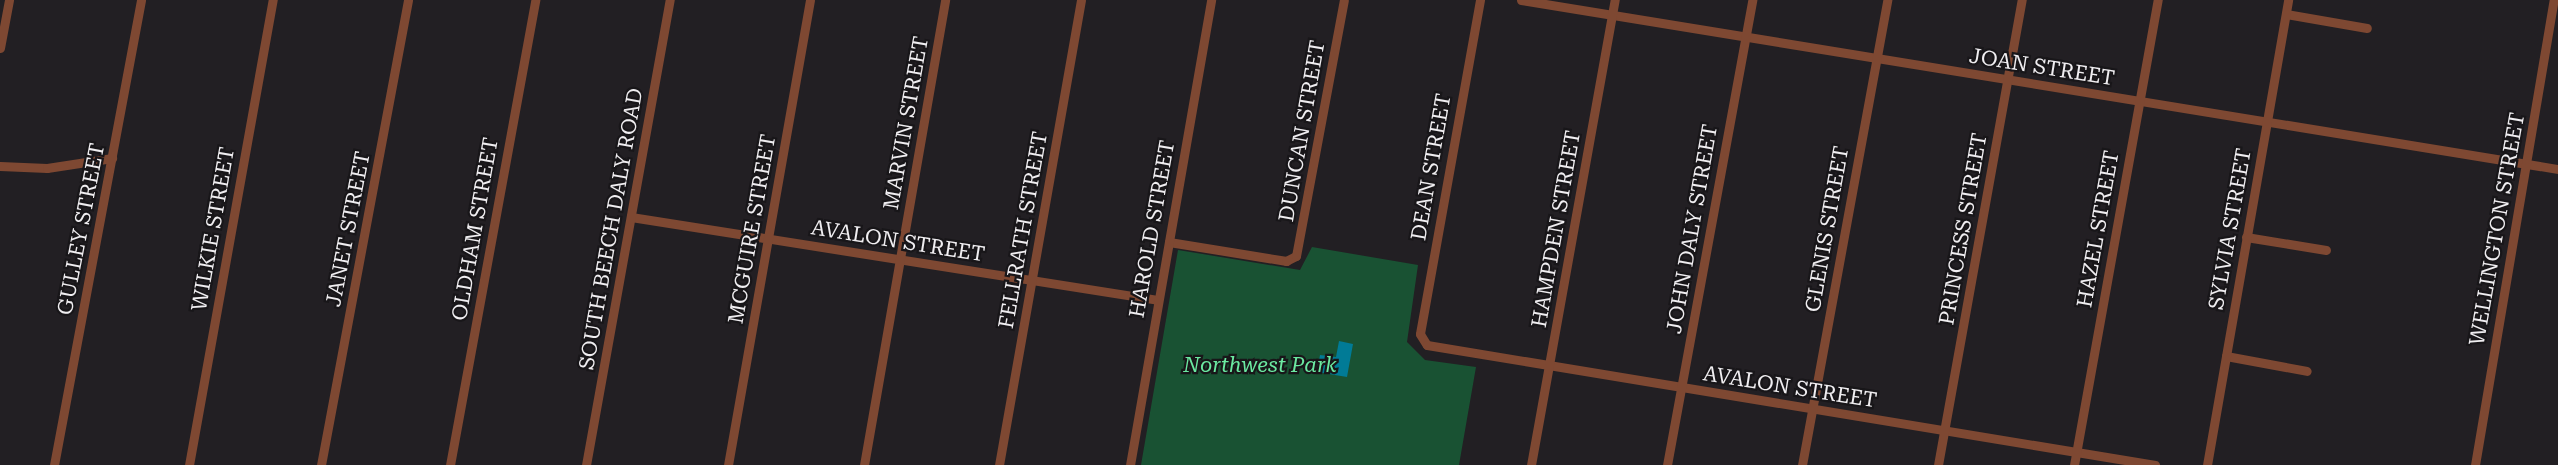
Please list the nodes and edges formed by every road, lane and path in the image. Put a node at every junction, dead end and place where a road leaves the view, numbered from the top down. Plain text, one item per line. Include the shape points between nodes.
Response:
1 (9, 0) edge
2 (141, 0) edge
3 (273, 0) edge
4 (408, 0) edge
5 (536, 0) edge
6 (670, 0) edge
7 (810, 0) edge
8 (945, 0) edge
9 (1080, 0) edge
10 (1211, 0) edge
11 (1344, 0) edge
12 (1480, 0) edge
13 (1521, 0) edge
14 (1615, 0) edge
15 (1752, 0) edge
16 (1887, 0) edge
17 (2022, 0) edge
18 (2158, 0) edge
19 (2288, 0) edge
20 (2554, 0) edge
21 (2286, 14) junction
22 (1612, 15) junction
23 (2367, 28) dead end
24 (1745, 38) junction
25 (0, 48) edge
26 (1877, 59) junction
27 (2008, 80) junction
28 (2140, 101) junction
29 (2266, 122) junction
30 (112, 158) junction
31 (2526, 164) junction
32 (0, 166) edge
33 (2558, 169) edge
34 (631, 217) junction
35 (2247, 237) junction
36 (769, 239) junction
37 (1169, 242) junction
38 (2326, 250) dead end
39 (901, 260) junction
40 (1033, 280) junction
41 (1158, 300) junction
42 (1422, 340) joint
43 (2226, 356) junction
44 (1549, 366) junction
45 (2307, 370) dead end
46 (1681, 387) junction
47 (1813, 409) junction
48 (1945, 430) junction
49 (2076, 452) junction
50 (54, 465) edge
51 (189, 465) edge
52 (321, 465) edge
53 (450, 465) edge
54 (586, 465) edge
55 (728, 465) edge
56 (864, 465) edge
57 (999, 465) edge
58 (1130, 465) edge
59 (1531, 465) edge
60 (1667, 465) edge
61 (1802, 465) edge
62 (1938, 465) edge
63 (2074, 465) edge
64 (2155, 465) edge
65 (2207, 465) edge
66 (2475, 465) edge

1 - 25 street
2 - 30 street, GULLEY STREET
3 - 51 street, WILKIE STREET
4 - 52 street, JANET STREET
5 - 53 street, OLDHAM STREET
6 - 34 street, SOUTH BEECH DALY ROAD
7 - 36 street, MCGUIRE STREET
8 - 39 street, MARVIN STREET
9 - 40 street, FELLRATH STREET
10 - 37 street, HAROLD STREET
11 - 37 street, DUNCAN STREET via 1299,251 1286,261
12 - 42 street, DEAN STREET
13 - 22 street, JOAN STREET
14 - 22 street, HAMPDEN STREET
15 - 24 street, JOHN DALY STREET
16 - 26 street, GLENIS STREET
17 - 27 street, PRINCESS STREET
18 - 28 street, HAZEL STREET
19 - 21 street, SYLVIA STREET
20 - 31 street, WELLINGTON STREET
21 - 23 street
21 - 29 street, SYLVIA STREET
22 - 24 street, JOAN STREET
22 - 44 street, HAMPDEN STREET
24 - 26 street, JOAN STREET
24 - 46 street, JOHN DALY STREET
26 - 27 street, JOAN STREET
26 - 47 street, GLENIS STREET
27 - 28 street, JOAN STREET
27 - 48 street, PRINCESS STREET
28 - 29 street, JOAN STREET
28 - 49 street, HAZEL STREET
29 - 31 street, JOAN STREET
29 - 35 street, SYLVIA STREET
30 - 32 street via 47,168
30 - 50 street, GULLEY STREET
31 - 33 street, JOAN STREET
31 - 66 street, WELLINGTON STREET
34 - 36 street, AVALON STREET
34 - 54 street, SOUTH BEECH DALY ROAD
35 - 38 street
35 - 43 street, SYLVIA STREET
36 - 39 street, AVALON STREET
36 - 55 street, MCGUIRE STREET
37 - 41 street, HAROLD STREET
39 - 40 street, AVALON STREET
39 - 56 street, MARVIN STREET
40 - 41 street, AVALON STREET
40 - 57 street, FELLRATH STREET
41 - 58 street, HAROLD STREET
42 - 44 street, AVALON STREET via 1431,346
43 - 45 street
43 - 65 street, SYLVIA STREET
44 - 46 street, AVALON STREET
44 - 59 street, HAMPDEN STREET
46 - 47 street, AVALON STREET
46 - 60 street, JOHN DALY STREET
47 - 48 street, AVALON STREET
47 - 61 street, GLENIS STREET
48 - 49 street, AVALON STREET
48 - 62 street, PRINCESS STREET
49 - 63 street, HAZEL STREET
49 - 64 street, AVALON STREET

